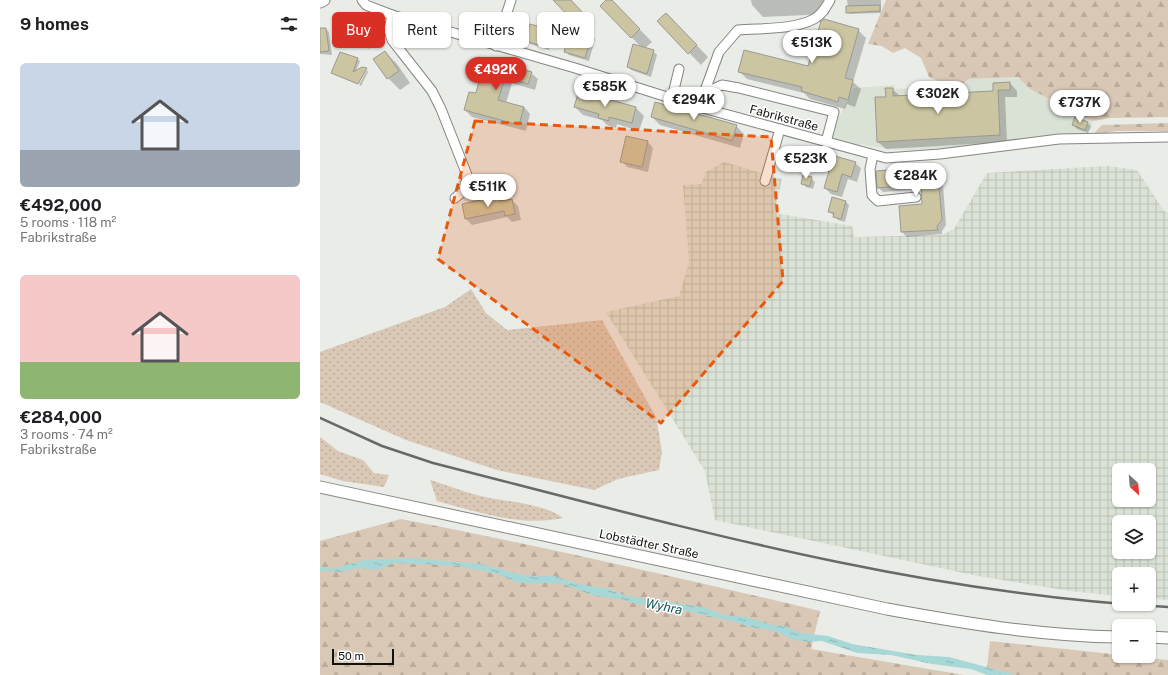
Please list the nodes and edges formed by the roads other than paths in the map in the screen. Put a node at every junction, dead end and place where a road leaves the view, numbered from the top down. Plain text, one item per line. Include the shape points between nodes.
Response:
1 (324, 0) edge
2 (362, 0) edge
3 (511, 0) edge
4 (830, 0) edge
5 (320, 2) edge
6 (507, 12) edge
7 (392, 15) junction
8 (459, 35) edge
9 (503, 48) edge
10 (679, 69) dead end
11 (704, 93) junction
12 (672, 98) junction
13 (699, 107) junction
14 (780, 129) junction
15 (1168, 137) edge
16 (826, 142) junction
17 (873, 155) junction
18 (765, 181) dead end
19 (916, 197) dead end
20 (455, 198) dead end
21 (320, 487) edge
22 (1112, 637) edge
23 (1156, 637) edge
24 (1168, 638) edge

1 - 5 main road
2 - 7 street, Fabrikstraße via 366,5
3 - 6 street
4 - 11 street via 815,19 796,25 738,30 719,52
7 - 8 street, Fabrikstraße
7 - 20 street via 389,30 392,40 432,91 467,175 465,190
9 - 12 street, Fabrikstraße
10 - 12 street
11 - 13 street
11 - 16 street via 722,85 834,112
12 - 13 street, Fabrikstraße
13 - 14 street, Fabrikstraße
14 - 16 street, Fabrikstraße
14 - 18 street
15 - 17 street, Fabrikstraße via 1059,139 940,154 886,158
16 - 17 street, Fabrikstraße
17 - 19 street via 870,169 872,195 875,198 878,200
21 - 22 main road, Lobstädter Straße via 973,625
23 - 24 main road

